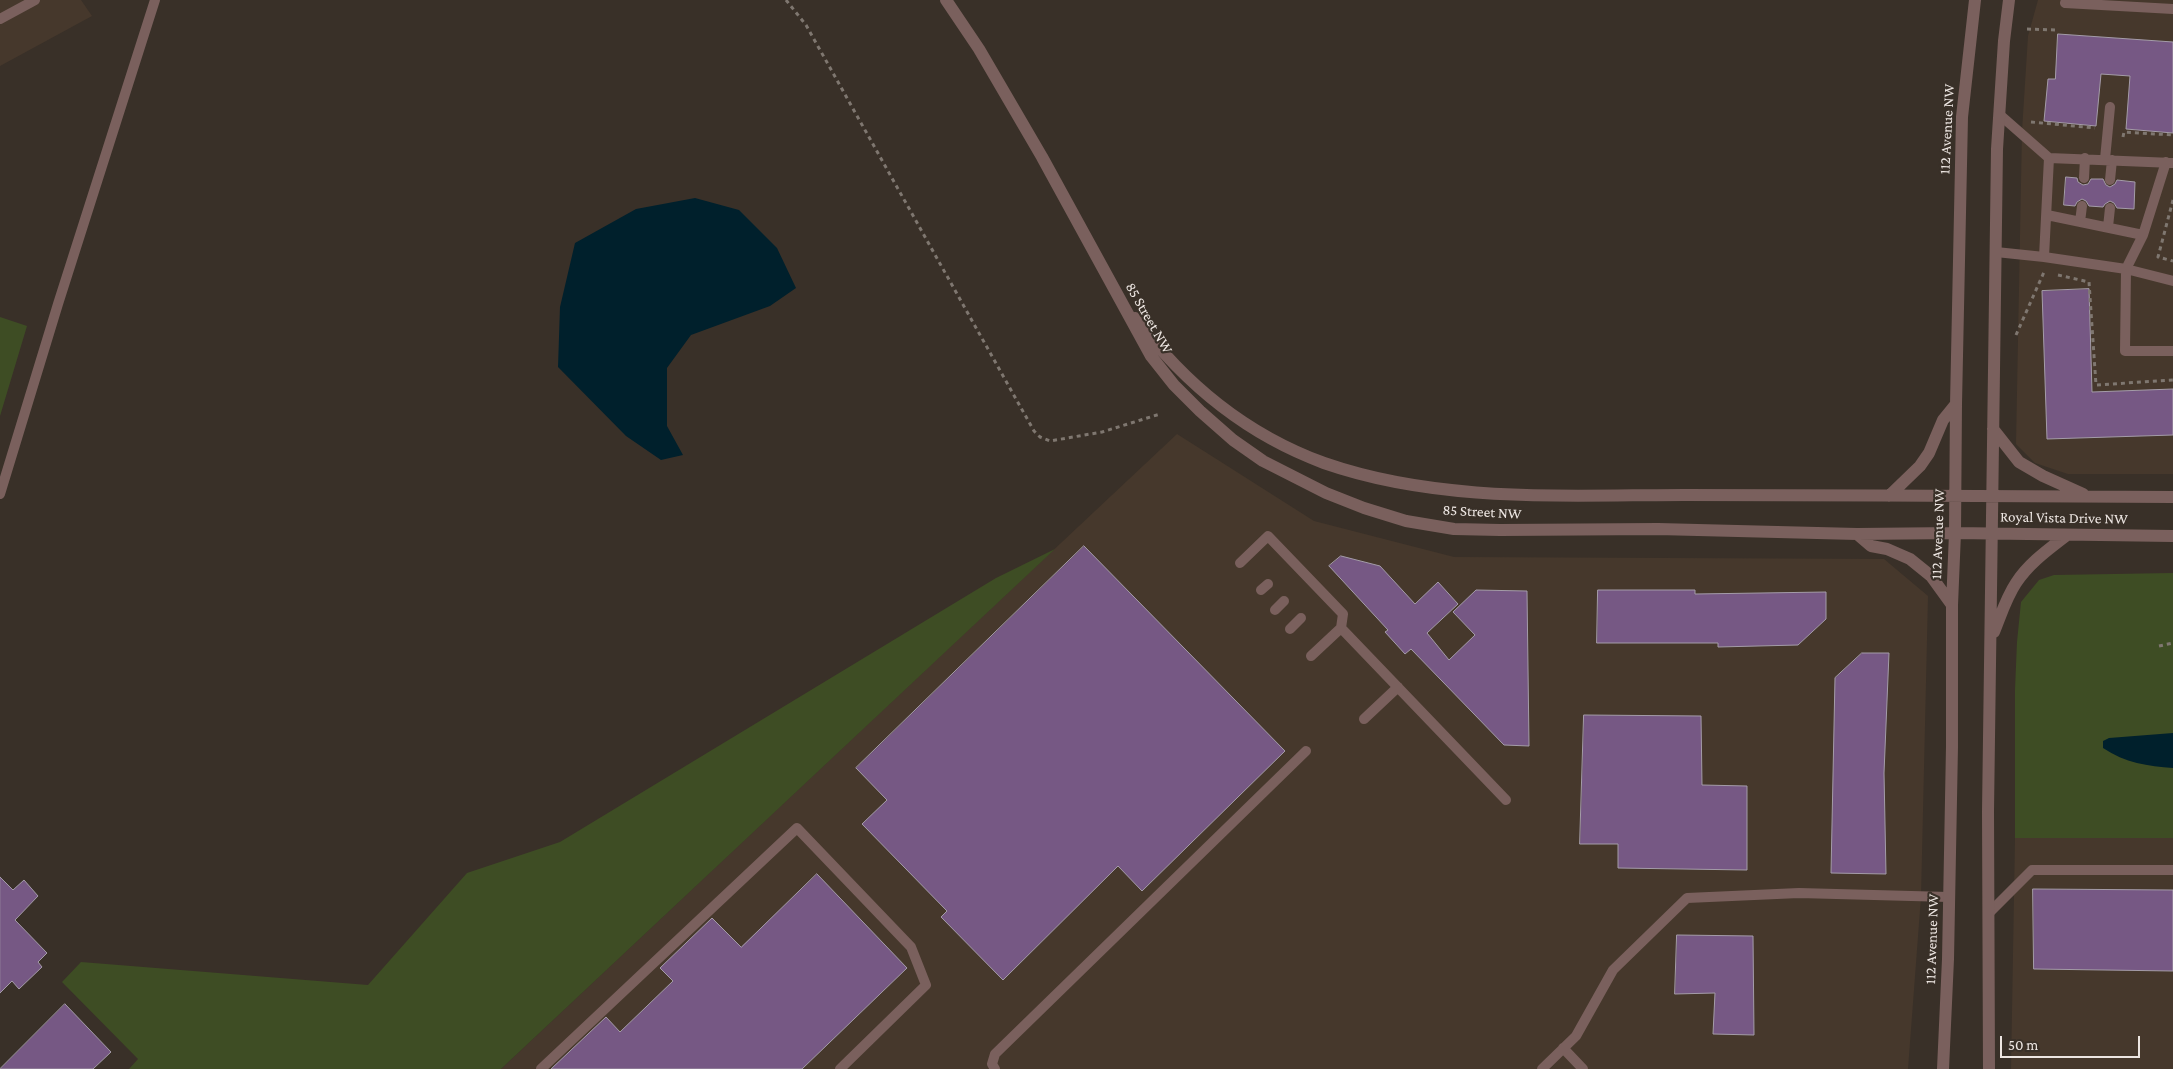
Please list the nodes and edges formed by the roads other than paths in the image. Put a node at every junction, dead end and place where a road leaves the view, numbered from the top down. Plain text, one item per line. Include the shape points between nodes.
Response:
1 (35, 0) edge
2 (155, 0) edge
3 (946, 0) edge
4 (1975, 0) edge
5 (2009, 0) edge
6 (2066, 0) edge
7 (16, 4) edge
8 (2173, 9) edge
9 (0, 20) edge
10 (2110, 107) dead end
11 (2000, 115) junction
12 (2049, 158) junction
13 (2085, 158) junction
14 (2108, 159) junction
15 (2170, 163) edge
16 (2084, 178) dead end
17 (2110, 180) dead end
18 (2082, 206) dead end
19 (2110, 208) dead end
20 (2048, 215) junction
21 (2080, 222) junction
22 (2108, 227) junction
23 (2143, 235) junction
24 (1996, 252) junction
25 (2044, 256) junction
26 (2126, 268) junction
27 (1108, 279) junction
28 (2173, 281) edge
29 (2173, 351) edge
30 (1956, 404) junction
31 (1993, 429) junction
32 (0, 494) edge
33 (1956, 495) junction
34 (1993, 495) junction
35 (1889, 496) junction
36 (2087, 496) junction
37 (2173, 497) edge
38 (1955, 533) junction
39 (1993, 533) junction
40 (1857, 534) junction
41 (2067, 535) junction
42 (2173, 536) edge
43 (1240, 563) dead end
44 (1284, 601) dead end
45 (1952, 605) junction
46 (1275, 610) dead end
47 (1301, 618) dead end
48 (1341, 628) junction
49 (1290, 629) dead end
50 (1991, 639) junction
51 (1311, 656) dead end
52 (1398, 687) junction
53 (1364, 719) dead end
54 (1306, 751) dead end
55 (1506, 800) dead end
56 (2173, 870) edge
57 (1949, 898) junction
58 (1988, 914) junction
59 (1563, 1048) junction
60 (541, 1069) edge
61 (840, 1069) edge
62 (996, 1069) edge
63 (1542, 1069) edge
64 (1583, 1069) edge
65 (1943, 1069) edge
66 (1988, 1069) edge

1 - 7 lane
2 - 32 lane
3 - 27 street, 85 Street NW via 979,49 1042,157
4 - 30 street, 112 Avenue NW via 1962,116
5 - 11 street
6 - 8 lane via 2065,3
7 - 9 lane
10 - 14 lane
11 - 12 lane
11 - 24 street
12 - 13 lane
12 - 20 lane
13 - 14 lane
13 - 16 lane
14 - 15 lane
14 - 17 lane
15 - 23 lane
18 - 21 lane
19 - 22 lane
20 - 21 lane
20 - 25 lane
21 - 22 lane
22 - 23 lane
23 - 26 lane
24 - 25 lane
24 - 31 street
25 - 26 lane
26 - 28 lane
26 - 29 lane via 2125,351
27 - 35 street, 85 Street NW via 1136,320 1172,361 1230,415 1288,448 1325,463 1382,479 1428,488 1492,493
27 - 40 street, 85 Street NW via 1151,356 1200,411 1263,461 1364,508 1406,522 1454,529
30 - 33 street, 112 Avenue NW
30 - 35 street via 1943,420 1920,466
31 - 34 street
31 - 36 street via 2019,462
33 - 34 street, Royal Vista Drive NW
33 - 35 street, 85 Street NW
33 - 38 street, 112 Avenue NW
34 - 36 street, Royal Vista Drive NW
34 - 39 street
36 - 37 street, Royal Vista Drive NW
38 - 39 street, Royal Vista Drive NW
38 - 40 street, 85 Street NW
38 - 45 street, 112 Avenue NW
39 - 41 street, Royal Vista Drive NW
39 - 50 street
40 - 45 street via 1871,546 1910,558 1931,576
41 - 42 street, Royal Vista Drive NW
41 - 50 street via 2016,583
43 - 48 lane via 1268,536 1306,581 1343,614
44 - 46 lane
45 - 57 street, 112 Avenue NW
47 - 49 lane
48 - 51 lane
48 - 52 lane
50 - 58 street
52 - 53 lane
52 - 55 lane
54 - 62 lane via 995,1054 992,1064
56 - 58 lane via 2032,870
57 - 59 lane via 1800,893 1687,898 1612,970 1576,1036
57 - 65 street, 112 Avenue NW
58 - 66 street
59 - 63 lane
59 - 64 lane
60 - 61 lane via 797,828 911,947 926,985

